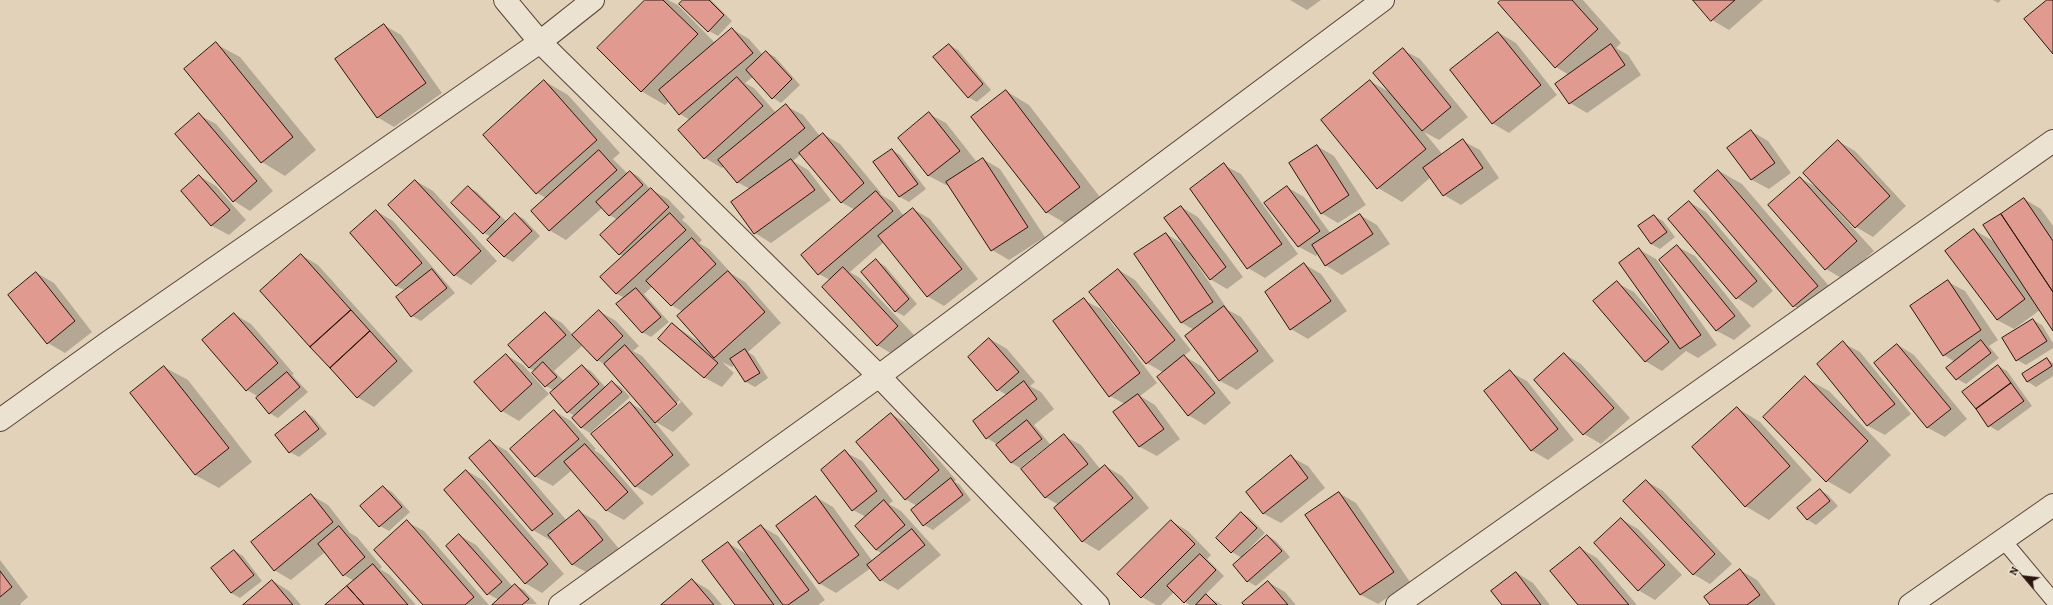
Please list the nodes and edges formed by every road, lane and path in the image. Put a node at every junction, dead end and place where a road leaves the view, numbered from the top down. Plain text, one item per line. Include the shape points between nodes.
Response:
1 (505, 0) edge
2 (593, 0) edge
3 (1384, 0) edge
4 (540, 42) junction
5 (2053, 141) edge
6 (879, 376) junction
7 (0, 420) edge
8 (2053, 505) edge
9 (2003, 540) junction
10 (2053, 600) edge
11 (560, 605) edge
12 (1098, 605) edge
13 (1396, 605) edge
14 (1910, 605) edge

1 - 4 street
2 - 4 street
3 - 6 street
4 - 6 street
4 - 7 street
5 - 13 street
6 - 11 street
6 - 12 street
8 - 9 street
9 - 10 lane
9 - 14 street

